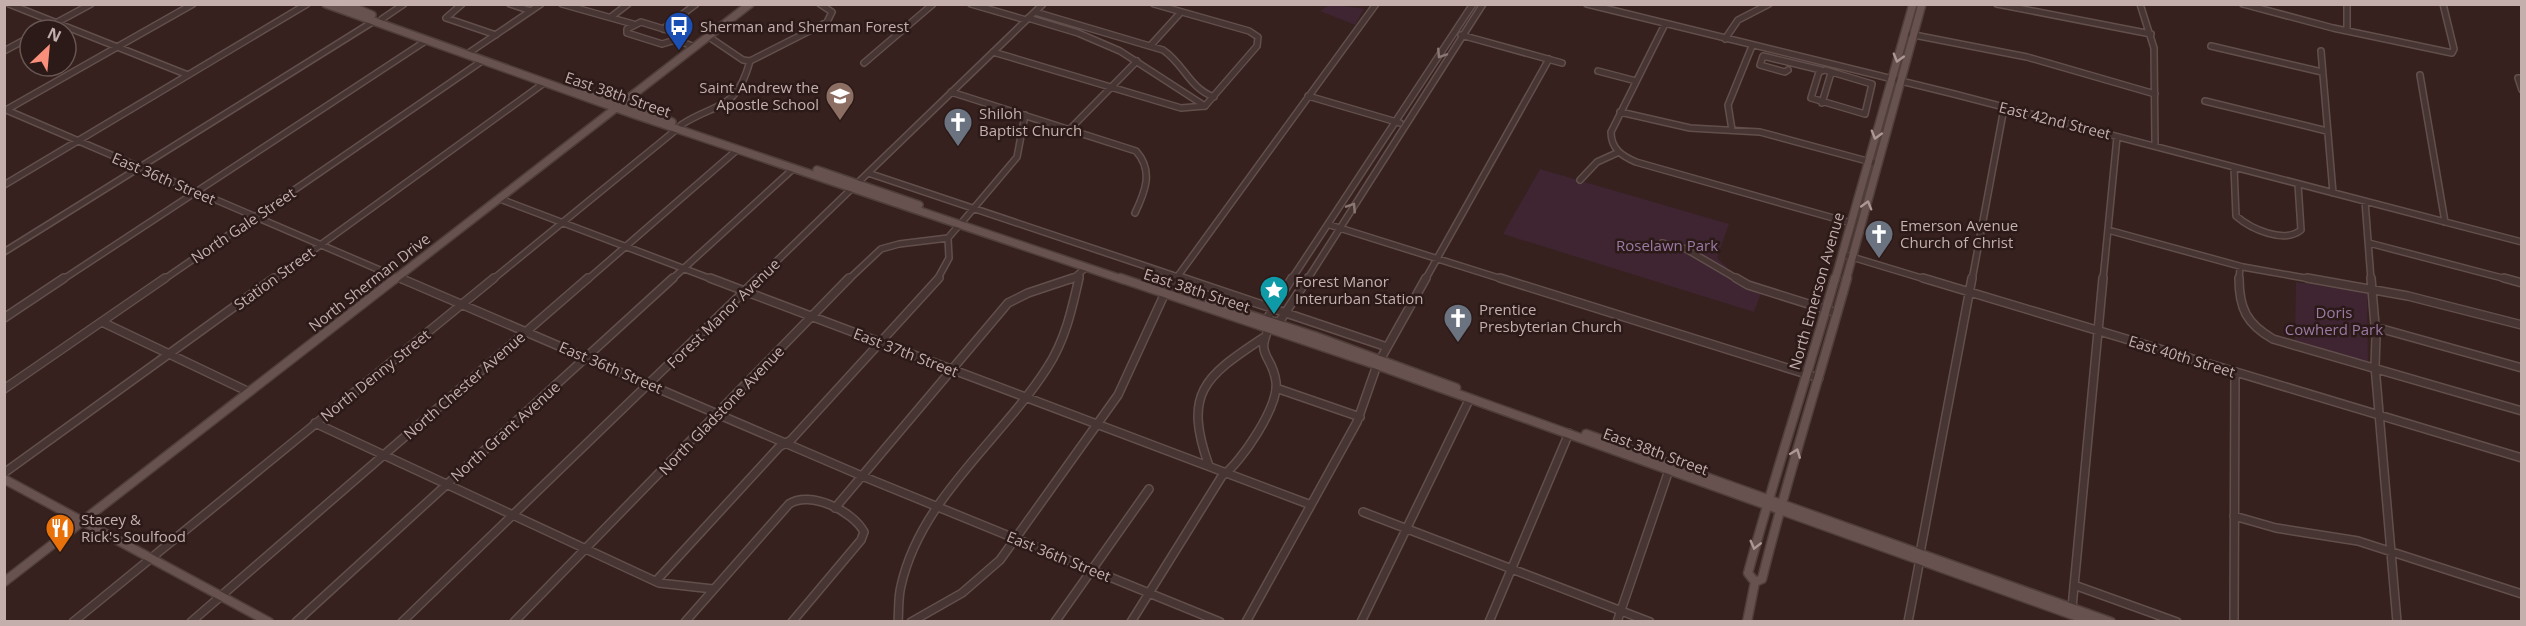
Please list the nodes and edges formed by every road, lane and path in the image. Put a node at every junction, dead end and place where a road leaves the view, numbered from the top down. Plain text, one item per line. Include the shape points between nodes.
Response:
1 (9, 4) edge
2 (91, 4) edge
3 (193, 4) edge
4 (307, 4) edge
5 (326, 4) edge
6 (346, 4) edge
7 (404, 4) edge
8 (462, 4) edge
9 (510, 4) edge
10 (541, 4) edge
11 (562, 4) edge
12 (595, 4) edge
13 (628, 4) edge
14 (696, 4) edge
15 (737, 4) edge
16 (820, 4) edge
17 (933, 4) edge
18 (971, 4) edge
19 (1043, 4) edge
20 (1154, 4) edge
21 (1376, 4) edge
22 (1473, 4) edge
23 (1484, 4) edge
24 (1587, 4) edge
25 (1769, 4) edge
26 (1913, 4) edge
27 (1922, 4) edge
28 (1997, 4) edge
29 (2140, 4) edge
30 (2243, 4) edge
31 (2348, 4) edge
32 (2443, 4) edge
33 (748, 6) edge
34 (587, 10) junction
35 (531, 12) junction
36 (1035, 12) junction
37 (1181, 12) junction
38 (611, 17) junction
39 (44, 18) edge
40 (66, 18) edge
41 (382, 19) junction
42 (1027, 20) junction
43 (374, 21) junction
44 (633, 24) junction
45 (1665, 24) junction
46 (663, 29) junction
47 (78, 31) edge
48 (2347, 31) junction
49 (1455, 33) junction
50 (1905, 33) junction
51 (2151, 34) junction
52 (496, 35) junction
53 (1463, 35) junction
54 (1914, 35) junction
55 (709, 37) junction
56 (1725, 39) junction
57 (428, 40) junction
58 (679, 41) junction
59 (18, 43) edge
60 (1151, 45) junction
61 (1752, 46) junction
62 (2211, 46) dead end
63 (117, 47) junction
64 (695, 47) junction
65 (4, 51) edge
66 (2320, 51) dead end
67 (470, 52) junction
68 (993, 52) junction
69 (1549, 59) junction
70 (482, 61) junction
71 (1137, 61) junction
72 (750, 62) junction
73 (864, 63) dead end
74 (1562, 63) dead end
75 (1828, 64) junction
76 (1788, 70) dead end
77 (1598, 71) dead end
78 (1826, 71) junction
79 (2322, 72) junction
80 (188, 75) junction
81 (2420, 75) dead end
82 (2520, 78) edge
83 (1892, 79) junction
84 (1636, 81) junction
85 (1901, 81) junction
86 (544, 83) junction
87 (1112, 87) junction
88 (2522, 90) edge
89 (951, 92) junction
90 (2155, 94) junction
91 (1308, 96) junction
92 (1214, 97) junction
93 (2205, 101) dead end
94 (1822, 103) junction
95 (1205, 106) junction
96 (619, 107) junction
97 (2004, 108) junction
98 (5, 110) edge
99 (1620, 112) junction
100 (1025, 115) junction
101 (1396, 122) junction
102 (1405, 124) junction
103 (679, 127) junction
104 (1070, 129) junction
105 (1732, 130) junction
106 (2327, 131) junction
107 (2117, 136) junction
108 (78, 141) junction
109 (2155, 147) junction
110 (738, 149) junction
111 (1618, 152) junction
112 (1869, 161) junction
113 (1878, 164) junction
114 (2234, 167) junction
115 (139, 168) junction
116 (794, 168) junction
117 (868, 173) junction
118 (1580, 180) dead end
119 (2298, 184) junction
120 (4, 185) edge
121 (855, 185) junction
122 (196, 192) junction
123 (2333, 193) junction
124 (500, 199) junction
125 (2365, 201) junction
126 (974, 208) junction
127 (1135, 213) dead end
128 (254, 218) junction
129 (562, 222) junction
130 (962, 222) junction
131 (2445, 222) junction
132 (1851, 223) junction
133 (1330, 225) junction
134 (1339, 228) junction
135 (2108, 230) junction
136 (948, 238) junction
137 (2522, 242) edge
138 (1662, 243) dead end
139 (2369, 243) junction
140 (319, 245) junction
141 (626, 246) junction
142 (4, 252) edge
143 (1842, 254) junction
144 (1852, 257) junction
145 (1437, 259) junction
146 (1087, 267) junction
147 (2241, 267) junction
148 (685, 268) junction
149 (1080, 276) junction
150 (1176, 276) junction
151 (396, 279) junction
152 (2522, 283) edge
153 (2372, 290) junction
154 (746, 291) junction
155 (1166, 292) junction
156 (1970, 293) junction
157 (460, 305) junction
158 (1274, 308) junction
159 (1827, 310) junction
160 (1286, 312) junction
161 (1837, 313) junction
162 (813, 316) junction
163 (4, 318) edge
164 (102, 322) junction
165 (1271, 324) junction
166 (2522, 325) edge
167 (2375, 327) junction
168 (2098, 331) junction
169 (526, 332) junction
170 (1263, 338) junction
171 (880, 342) junction
172 (1387, 347) junction
173 (169, 354) junction
174 (587, 356) junction
175 (1379, 363) junction
176 (2522, 368) edge
177 (952, 369) junction
178 (2376, 370) junction
179 (2235, 372) junction
180 (1808, 375) junction
181 (1819, 378) junction
182 (650, 383) junction
183 (1276, 388) junction
184 (4, 389) edge
185 (249, 392) junction
186 (1026, 397) junction
187 (1470, 398) junction
188 (2522, 411) edge
189 (717, 414) junction
190 (2379, 415) junction
191 (1360, 417) junction
192 (315, 423) junction
193 (1098, 424) junction
194 (1569, 434) junction
195 (786, 443) junction
196 (383, 455) junction
197 (2522, 458) edge
198 (1209, 466) junction
199 (1669, 470) junction
200 (1226, 472) junction
201 (4, 473) edge
202 (862, 476) junction
203 (4, 479) edge
204 (446, 485) junction
205 (1149, 489) dead end
206 (1767, 501) junction
207 (1311, 505) junction
208 (1780, 506) junction
209 (940, 507) junction
210 (835, 508) junction
211 (1363, 512) dead end
212 (513, 515) junction
213 (2234, 516) junction
214 (82, 521) junction
215 (1407, 529) junction
216 (1016, 538) junction
217 (585, 549) junction
218 (2391, 551) junction
219 (1920, 556) junction
220 (150, 558) junction
221 (1511, 568) junction
222 (1094, 570) junction
223 (656, 581) junction
224 (4, 582) edge
225 (1755, 582) junction
226 (2074, 585) junction
227 (713, 589) junction
228 (1149, 592) junction
229 (2522, 594) edge
230 (221, 596) junction
231 (1621, 611) junction
232 (2071, 614) edge
233 (73, 621) edge
234 (191, 621) edge
235 (269, 621) edge
236 (296, 621) edge
237 (402, 621) edge
238 (514, 621) edge
239 (685, 621) edge
240 (792, 621) edge
241 (898, 621) edge
242 (910, 621) edge
243 (1055, 621) edge
244 (1131, 621) edge
245 (1220, 621) edge
246 (1246, 621) edge
247 (1361, 621) edge
248 (1489, 621) edge
249 (1617, 621) edge
250 (1650, 621) edge
251 (1747, 621) edge
252 (1908, 621) edge
253 (2092, 621) edge
254 (2111, 621) edge
255 (2177, 621) edge
256 (2234, 621) edge
257 (2397, 621) edge

1 - 39 street
2 - 40 street
3 - 63 street
4 - 80 street
5 - 43 main road, East 38th Street
6 - 41 main road, East 38th Street
7 - 41 street
8 - 52 street via 446,18
9 - 35 street
10 - 35 street
11 - 34 street
12 - 34 street
13 - 38 street
14 - 46 street
15 - 33 street
16 - 72 street via 832,12 828,21
17 - 73 street
18 - 42 street
19 - 36 street, Forest Manor Avenue
20 - 37 street
21 - 91 street
22 - 49 street
23 - 53 street
24 - 45 street, East 42nd Street
25 - 56 street via 1738,20
26 - 50 main road, North Emerson Avenue
27 - 54 main road, North Emerson Avenue
28 - 51 street
29 - 51 street
30 - 48 street
31 - 48 street
32 - 48 street via 2452,53
33 - 55 main road, North Sherman Drive
34 - 38 street
35 - 52 street
36 - 42 street, Forest Manor Avenue
36 - 60 street
37 - 60 street
37 - 92 street via 1256,35 1259,40
38 - 44 street
41 - 67 main road, East 38th Street
42 - 68 street, Forest Manor Avenue
42 - 71 street via 1080,34
43 - 57 main road, East 38th Street
43 - 115 street
44 - 46 street via 641,22
44 - 58 street via 627,33 663,45
45 - 56 street, East 42nd Street
45 - 84 street
46 - 58 street via 682,35
47 - 63 street
49 - 53 street
49 -> 101 street
50 - 54 street
50 -> 83 main road, North Emerson Avenue
51 - 90 street
52 - 67 street
53 - 69 street
53 - 102 street
54 - 85 main road, North Emerson Avenue
54 - 90 street via 2027,57
55 - 64 main road, North Sherman Drive
55 - 72 street
56 - 61 street, East 42nd Street
57 - 70 main road, East 38th Street
57 - 122 street
58 - 64 street
59 - 65 street
60 - 92 street via 1176,59 1195,88
61 - 75 street, East 42nd Street
61 - 105 street via 1728,105
62 - 79 street
63 - 80 street
63 - 98 street
64 - 96 main road, North Sherman Drive
66 - 79 street
67 - 96 main road, East 38th Street
68 - 87 street
68 - 89 street, Forest Manor Avenue
69 - 74 street
69 - 145 street
70 - 86 main road, East 38th Street
70 - 128 street, North Gale Street
71 - 87 street
71 - 95 street
72 - 103 street, North Denny Street via 742,81 722,107
75 - 78 street
75 - 83 street, East 42nd Street
76 - 78 street via 1760,65 1763,56
77 - 84 street
78 - 94 street
78 - 94 street via 1810,96
78 - 94 street via 1872,84 1865,114
79 - 106 street
80 - 108 street
81 - 131 street
82 - 88 street
83 - 85 street, East 42nd Street
83 -> 112 main road, North Emerson Avenue
84 - 99 street
85 - 97 street, East 42nd Street
85 - 113 main road, North Emerson Avenue
86 - 96 main road, East 38th Street
86 - 140 street, Station Street
87 - 95 street via 1185,109
87 - 104 street
89 - 100 street
89 - 117 street, Forest Manor Avenue
90 - 109 street
91 - 101 street
91 - 150 street
92 - 95 street
93 - 106 street
96 - 103 main road, East 38th Street
96 - 124 main road, North Sherman Drive
97 - 107 street, East 42nd Street
97 - 156 street
98 - 108 street, East 36th Street
99 - 105 street via 1685,128
99 - 111 street via 1610,136
100 - 104 street
100 - 126 street via 1018,156
101 - 102 street
101 - 133 street
134 -> 102 street
103 - 110 main road, East 38th Street
103 - 121 main road, East 38th Street
103 - 129 street, North Denny Street
104 - 127 street via 1140,154 1147,187
105 - 112 street via 1768,134
106 - 123 street
107 - 109 street, East 42nd Street
107 - 135 street
108 - 115 street, East 36th Street
108 - 120 street
109 - 114 street, East 42nd Street
110 - 116 main road, East 38th Street
110 - 141 street, North Chester Avenue
111 - 118 street via 1597,162
111 - 132 street via 1634,162
112 - 113 street
112 - 132 main road, North Emerson Avenue
144 -> 113 main road, North Emerson Avenue
114 - 119 street, East 42nd Street
114 - 119 street via 2235,211 2250,226 2295,235 2301,230
115 - 122 street, East 36th Street
115 - 142 street
116 - 121 main road, East 38th Street
116 - 148 street, North Grant Avenue
117 - 121 street, Forest Manor Avenue
117 - 126 street
119 - 123 street, East 42nd Street
121 - 130 main road, East 38th Street
121 - 154 street, Forest Manor Avenue
122 - 128 street, East 36th Street
122 - 163 street
123 - 125 street, East 42nd Street
124 - 129 street, East 37th Street
124 - 151 main road, North Sherman Drive
125 - 131 street, East 42nd Street
125 - 139 street
126 - 130 street
126 - 150 street
128 - 140 street, East 36th Street
128 - 164 street, North Gale Street
129 - 141 street, East 37th Street
129 - 157 street, North Denny Street
130 - 136 street
130 - 146 main road, East 38th Street
130 - 155 main road, East 38th Street
131 - 137 street, East 42nd Street
132 - 143 main road, North Emerson Avenue
133 - 134 street
133 - 158 street
134 - 145 street
134 - 160 street
135 - 147 street
135 - 168 street
136 - 162 street, North Gladstone Avenue via 879,249
136 - 171 street via 949,256 944,272
138 - 159 street via 1686,249 1749,285
139 - 152 street
139 - 153 street
140 - 151 street, East 36th Street
140 - 173 street, Station Street
141 - 148 street, East 37th Street
141 - 169 street, North Chester Avenue
143 - 144 street, East 40th Street
143 - 159 main road, North Emerson Avenue
144 - 156 street, East 40th Street
144 - 161 main road, North Emerson Avenue
145 - 172 street
145 - 180 street
146 - 149 street
146 - 155 main road, East 38th Street
147 - 153 street
147 - 178 street via 2239,307 2259,330 2289,345
148 - 154 street, East 37th Street
148 - 174 street, North Grant Avenue
149 - 177 street via 1013,299
149 - 186 street via 1058,349
150 - 155 street
150 - 158 street
151 - 157 street, East 36th Street
151 - 185 main road, North Sherman Drive
153 - 166 street
153 - 167 street
154 - 162 street, East 37th Street
154 - 182 street, Forest Manor Avenue
155 - 165 main road, East 38th Street
155 - 193 street via 1150,320 1129,375
156 - 168 street, East 40th Street
156 - 219 street
157 - 169 street, East 36th Street
157 - 192 street, North Denny Street
158 - 160 street
158 - 165 street via 1268,316
159 - 161 street
159 - 180 main road, North Emerson Avenue
160 - 165 street via 1280,321
160 - 172 street
161 - 181 main road, North Emerson Avenue
162 - 171 street, East 37th Street
162 - 189 street, North Gladstone Avenue
164 - 173 street
164 - 184 street, North Gale Street
165 - 170 street
165 - 175 main road, East 38th Street
167 - 176 street
167 - 178 street
168 - 179 street, East 40th Street
168 - 226 street
169 - 174 street, East 36th Street
169 - 196 street, North Chester Avenue
170 - 183 street via 1263,353
170 - 198 street via 1219,368 1200,395 1197,428
171 - 177 street, East 37th Street
171 - 195 street
172 - 175 street
173 - 185 street
173 - 201 street, Station Street
174 - 182 street, East 36th Street
174 - 204 street, North Grant Avenue
175 - 187 main road, East 38th Street
175 - 191 street
175 - 206 main road, East 38th Street
177 - 186 street, East 37th Street
177 - 202 street
178 - 188 street
178 - 190 street
179 - 190 street, East 40th Street
179 - 213 street
180 - 181 street
180 - 206 main road, North Emerson Avenue
208 -> 181 main road, North Emerson Avenue
182 - 189 street, East 36th Street
182 - 212 street, Forest Manor Avenue
183 - 191 street
183 - 200 street via 1273,403 1232,469
185 - 214 main road, North Sherman Drive
186 - 193 street, East 37th Street
186 - 209 street
187 - 194 main road, East 38th Street
187 - 215 street
189 - 195 street, East 36th Street
189 - 217 street, North Gladstone Avenue
190 - 197 street, East 40th Street
190 - 218 street
191 - 207 street
192 - 196 street
192 - 220 street, North Denny Street
193 - 198 street, East 37th Street
193 - 216 street
194 - 199 main road, East 38th Street
194 - 221 street
195 - 202 street, East 36th Street
195 - 223 street
196 - 204 street
196 - 230 street, North Chester Avenue
198 - 200 street, East 37th Street
199 - 206 main road, East 38th Street
199 - 231 street
200 - 207 street, East 37th Street
200 - 228 street
202 - 209 street, East 36th Street
202 - 210 street
203 - 214 main road
204 - 212 street
204 - 236 street, North Grant Avenue
205 - 222 street
206 - 208 main road, East 38th Street
206 -> 225 main road, North Emerson Avenue via 1748,573
207 - 246 street
208 - 219 main road, East 38th Street
208 - 225 main road, North Emerson Avenue via 1762,579
209 - 216 street, East 36th Street
209 - 241 street via 906,565
210 - 227 street via 803,498 792,502
210 - 240 street via 860,523 864,534
211 - 215 street
212 - 217 street
212 - 237 street, Forest Manor Avenue
213 - 218 street via 2338,536
213 - 256 street
214 - 220 main road
214 - 224 main road, North Sherman Drive
215 - 221 street
215 - 247 street
216 - 222 street, East 36th Street
216 - 242 street via 1000,560 972,586
217 - 223 street
217 - 238 street, North Gladstone Avenue
218 - 229 street
218 - 257 street
219 - 232 main road, East 38th Street
219 - 252 street
220 - 230 main road
220 - 233 street, North Denny Street
221 - 231 street
221 - 248 street
222 - 228 street, East 36th Street
222 - 243 street
223 - 227 street
225 - 251 main road, North Emerson Avenue
226 - 232 street
226 - 255 street
227 - 239 street
228 - 244 street
228 - 245 street, East 36th Street
230 - 234 street, North Chester Avenue
230 - 235 main road
231 - 249 street
231 - 250 street
232 - 253 main road, East 38th Street
232 - 254 main road, East 38th Street

